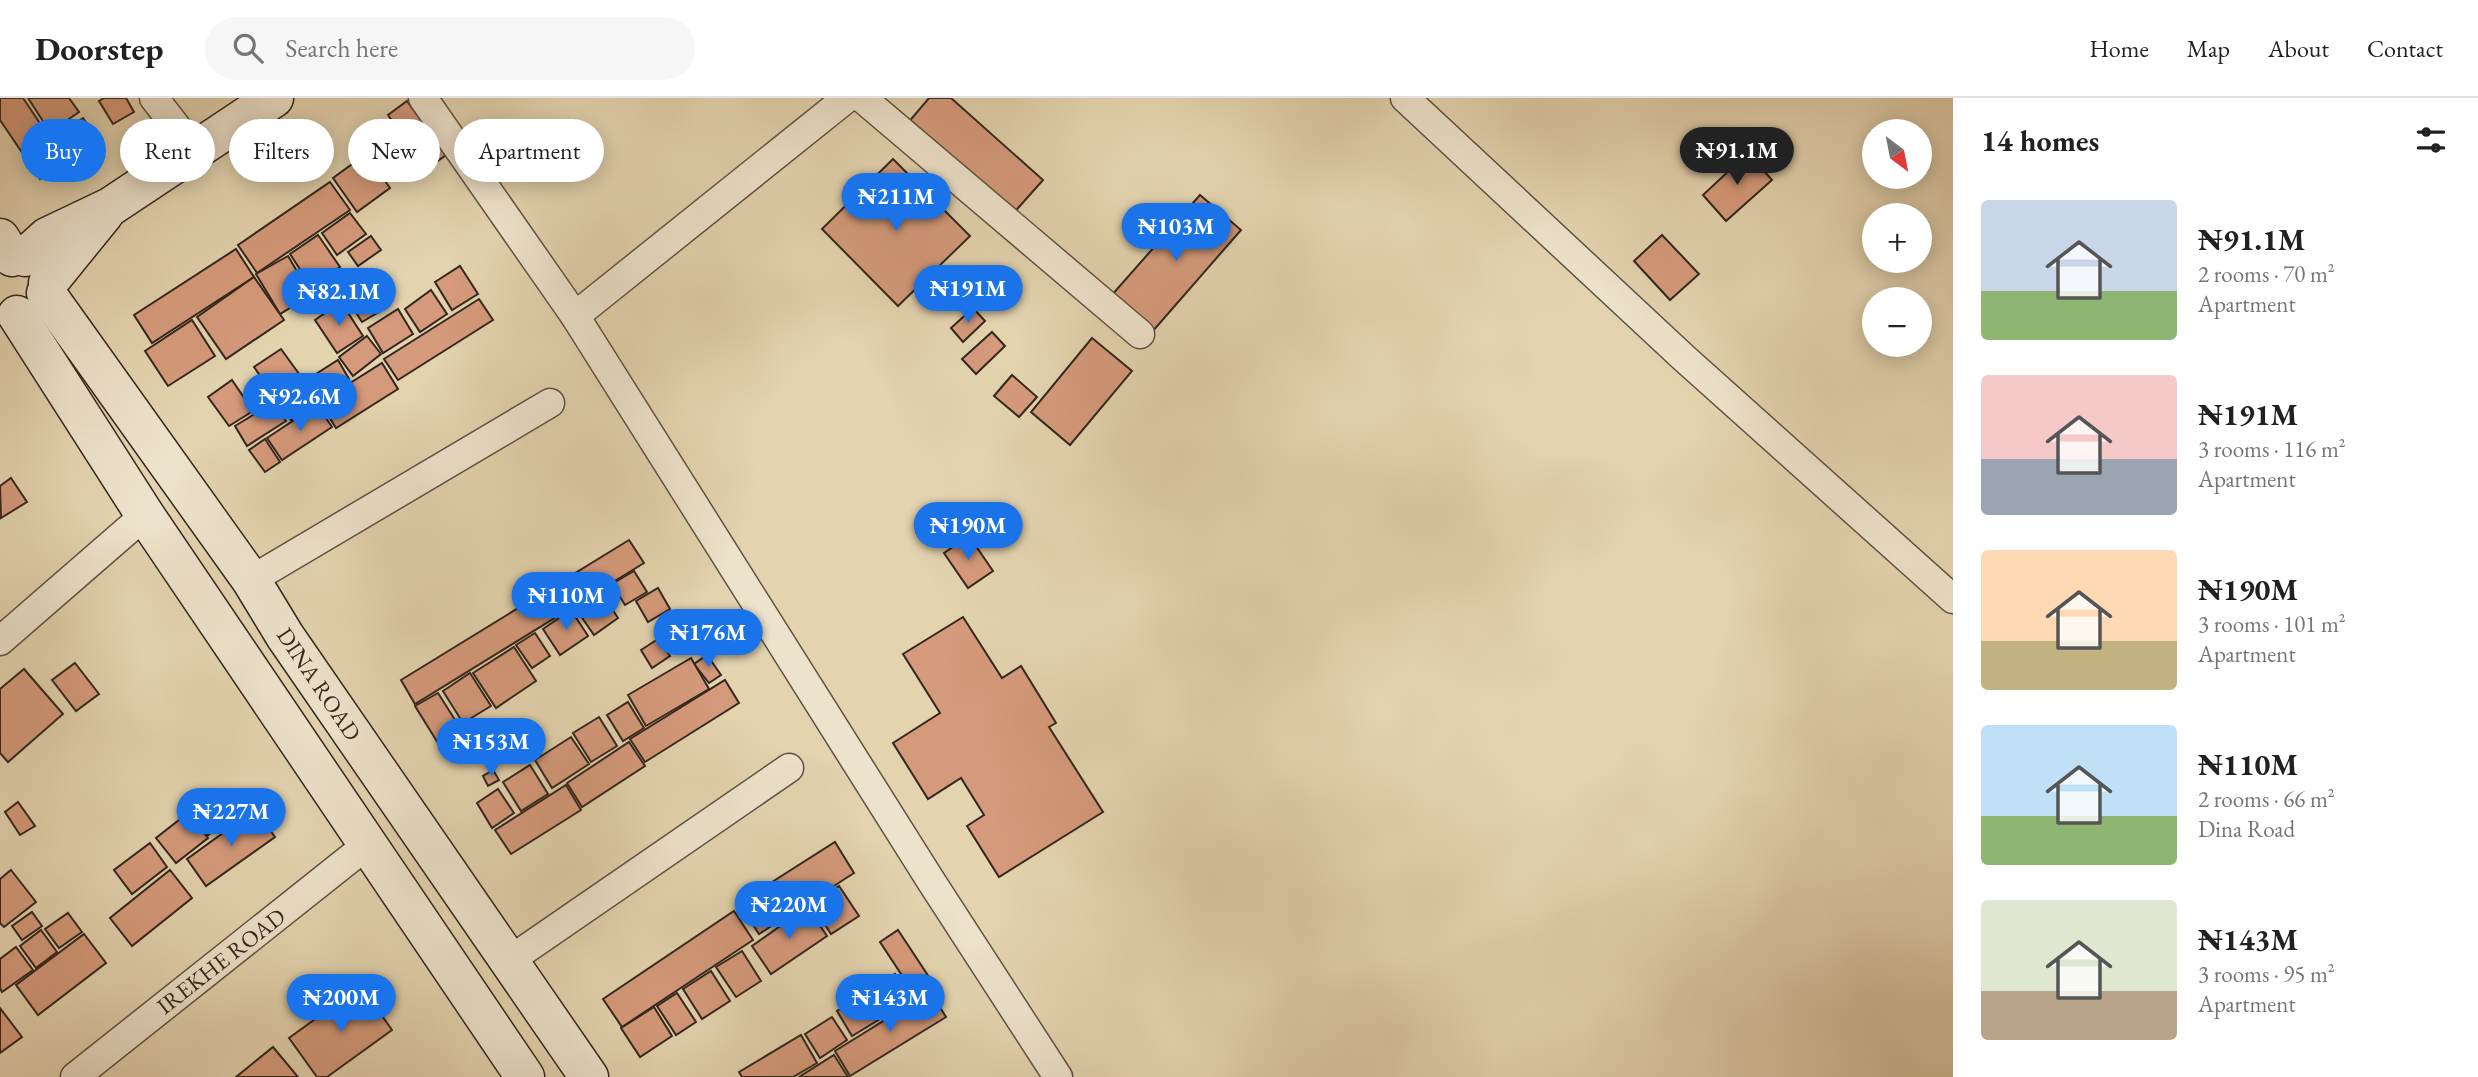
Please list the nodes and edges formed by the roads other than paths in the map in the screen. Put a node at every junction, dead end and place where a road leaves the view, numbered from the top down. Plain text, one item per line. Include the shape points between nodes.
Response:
1 (154, 98) edge
2 (274, 98) edge
3 (424, 98) edge
4 (847, 98) edge
5 (862, 98) edge
6 (1405, 98) edge
7 (170, 119) edge
8 (215, 138) edge
9 (148, 182) edge
10 (16, 285) edge
11 (575, 316) junction
12 (1140, 334) dead end
13 (550, 403) dead end
14 (145, 515) junction
15 (251, 580) junction
16 (1953, 599) edge
17 (0, 641) edge
18 (789, 768) dead end
19 (368, 845) junction
20 (510, 960) junction
21 (75, 1077) edge
22 (526, 1077) edge
23 (589, 1077) edge
24 (1058, 1077) edge

1 - 7 street
2 - 8 street
3 - 11 street
4 - 11 street
5 - 12 street
6 - 16 street via 1684,358
9 - 10 street via 110,207
10 - 14 street
10 - 15 street, DINA ROAD
11 - 24 street
13 - 15 street
14 - 17 street
14 - 19 street
15 - 20 street, DINA ROAD
18 - 20 street
19 - 21 street, IREKHE ROAD
19 - 22 street
20 - 23 street, DINA ROAD

